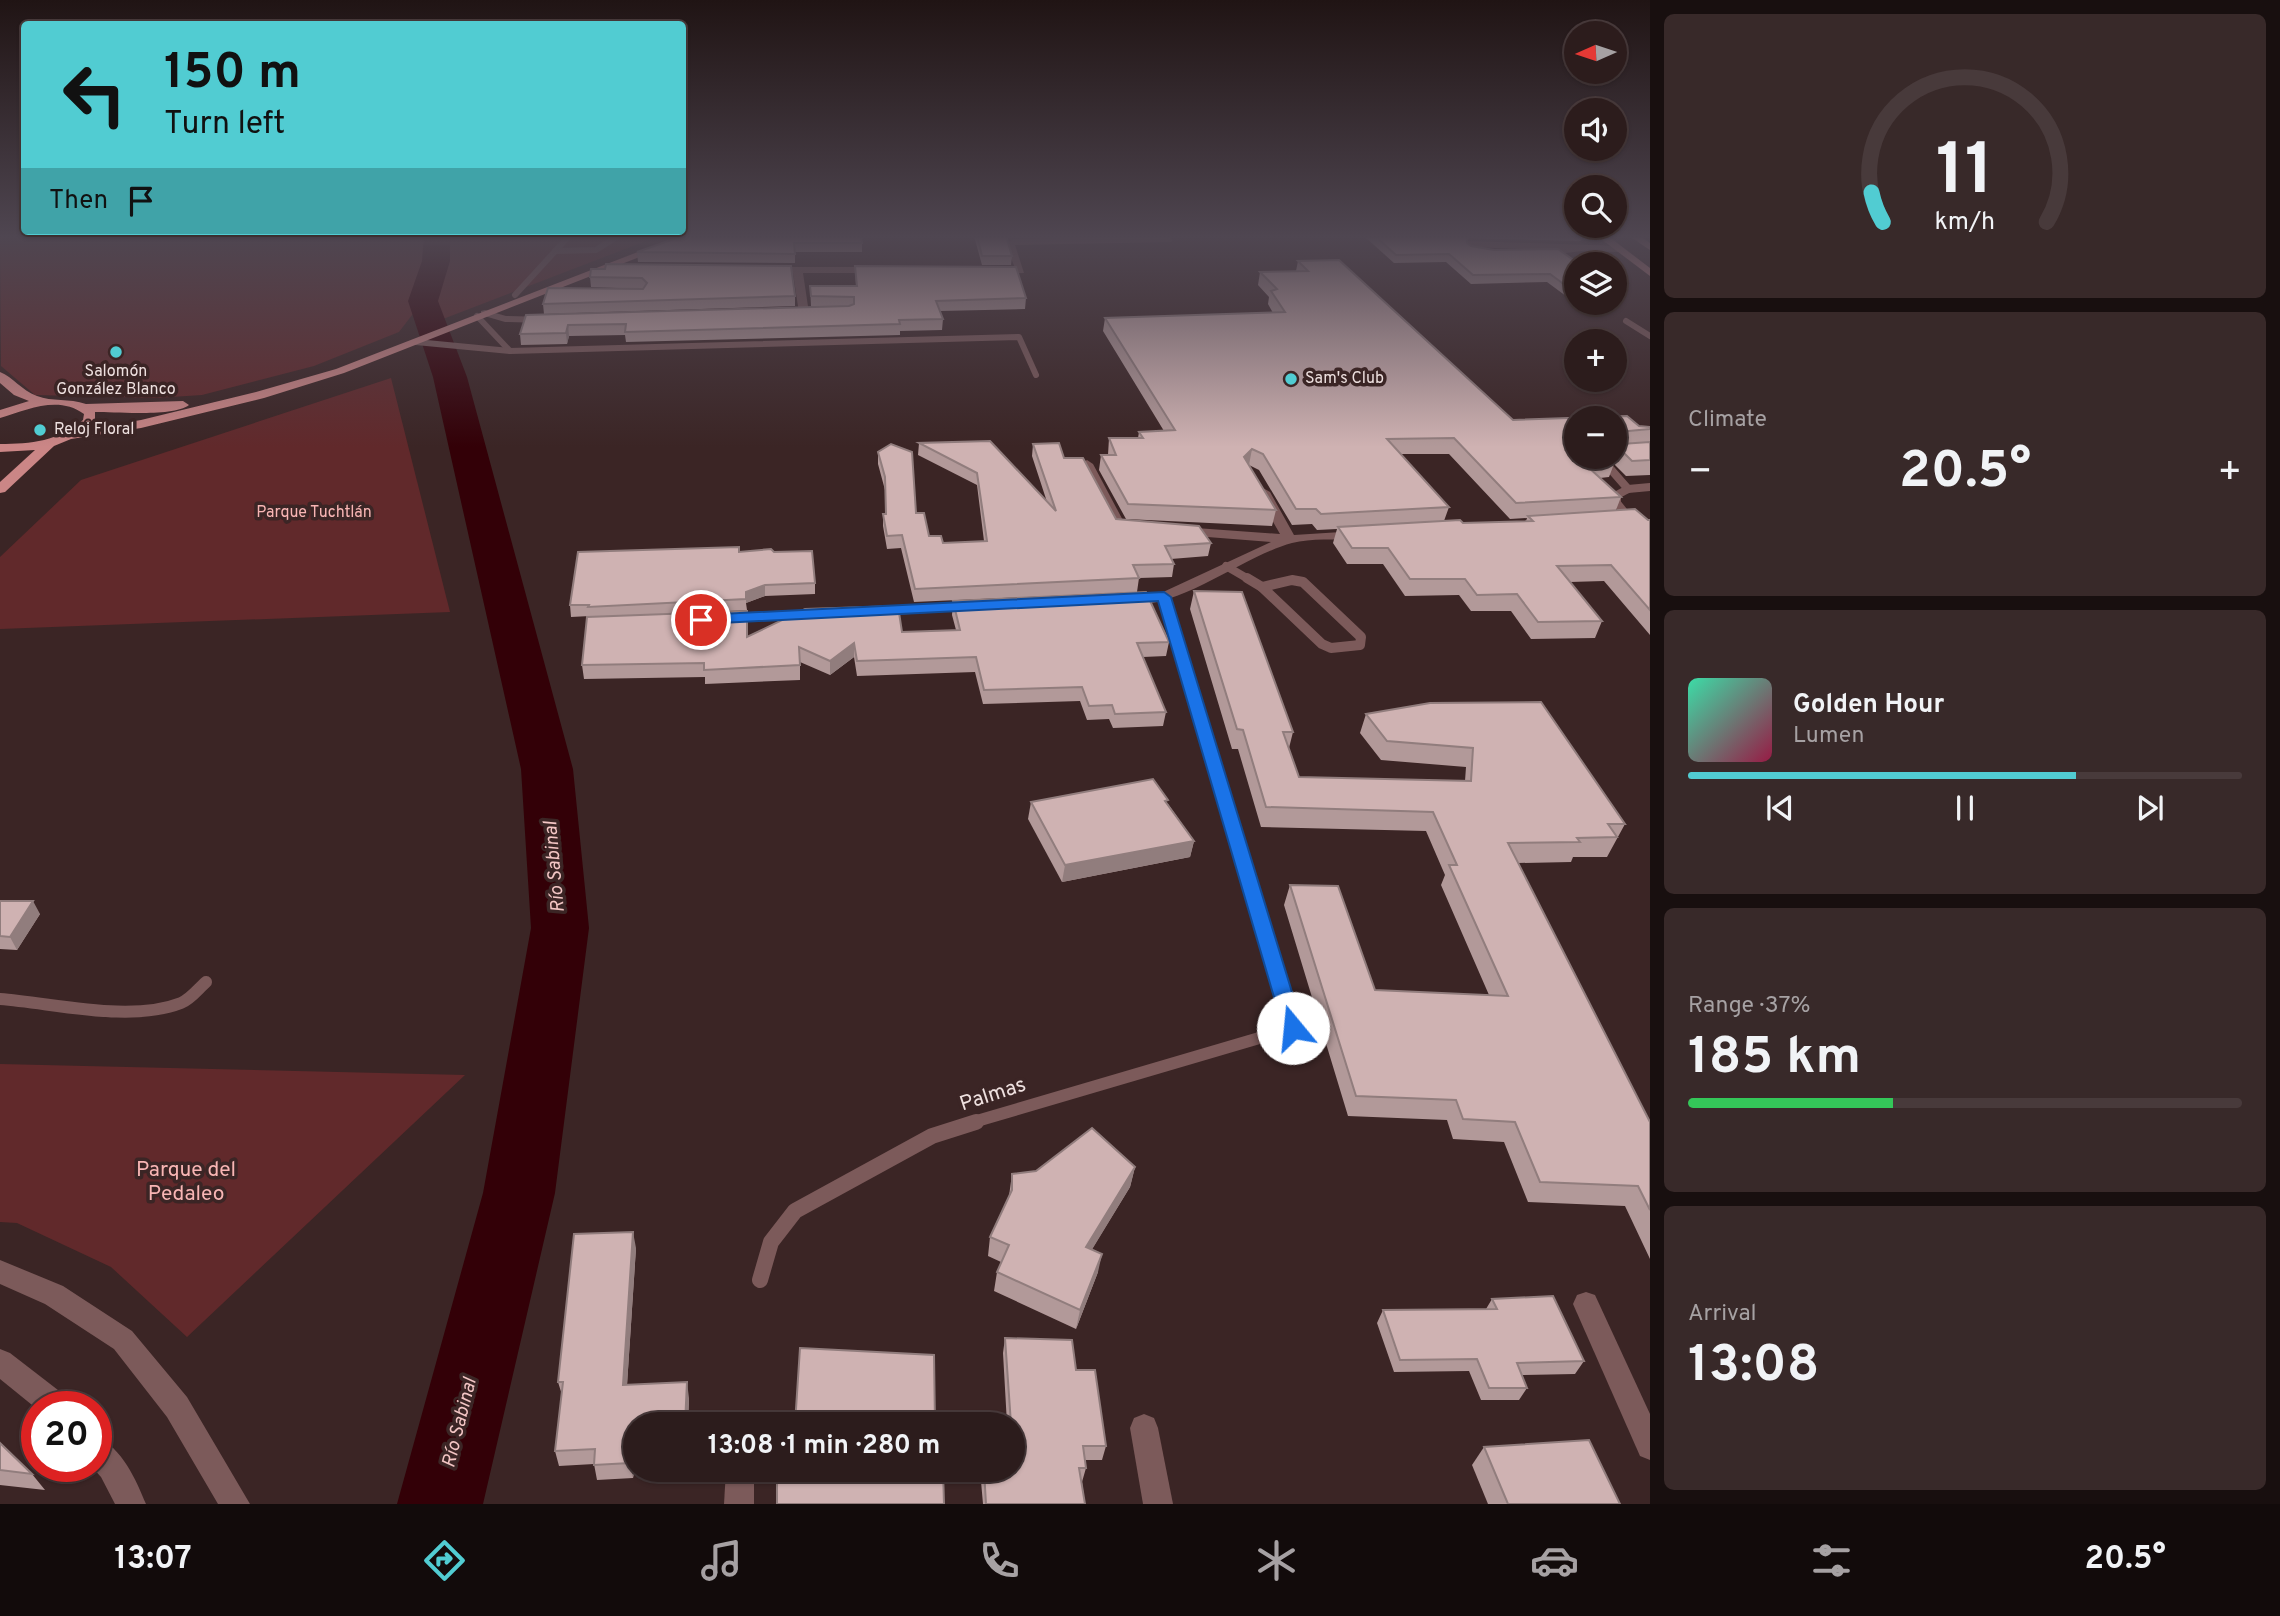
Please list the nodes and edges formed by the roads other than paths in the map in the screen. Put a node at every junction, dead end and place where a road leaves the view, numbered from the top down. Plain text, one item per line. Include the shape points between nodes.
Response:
1 (490, 306) edge
2 (504, 306) edge
3 (803, 306) edge
4 (804, 313) edge
5 (481, 315) junction
6 (562, 319) edge
7 (1626, 321) dead end
8 (450, 324) junction
9 (1650, 336) edge
10 (421, 340) junction
11 (510, 351) junction
12 (1036, 374) dead end
13 (0, 375) edge
14 (46, 403) junction
15 (85, 408) junction
16 (0, 414) edge
17 (69, 436) junction
18 (52, 442) junction
19 (0, 448) edge
20 (1087, 464) edge
21 (1610, 469) edge
22 (1257, 483) edge
23 (1650, 487) edge
24 (0, 489) edge
25 (1628, 489) junction
26 (1628, 518) edge
27 (1132, 527) edge
28 (1172, 530) edge
29 (1372, 534) edge
30 (1290, 539) junction
31 (1226, 566) junction
32 (1262, 587) junction
33 (1164, 597) junction
34 (1111, 600) edge
35 (988, 606) edge
36 (865, 612) edge
37 (838, 613) edge
38 (715, 619) edge
39 (206, 982) dead end
40 (0, 999) edge
41 (0, 1272) edge
42 (760, 1280) dead end
43 (1586, 1304) dead end
44 (0, 1362) edge
45 (37, 1391) edge
46 (1144, 1428) dead end
47 (1650, 1446) edge
48 (112, 1470) edge
49 (740, 1482) edge
50 (131, 1504) edge
51 (235, 1504) edge
52 (739, 1504) edge
53 (1158, 1504) edge

1 - 8 main road
2 - 5 main road
3 - 4 street
5 - 6 street
5 - 8 main road
5 - 11 lane
7 - 9 lane
8 - 10 main road
10 - 11 lane
10 - 15 main road via 218,399 147,408
10 - 17 main road via 260,395
11 - 12 lane via 1019,337
13 - 14 main road via 23,396
14 - 15 main road
14 - 16 main road
15 - 17 main road via 89,421
17 - 18 main road
18 - 19 main road
18 - 24 main road
20 - 27 street via 1119,526
21 - 25 lane
22 - 30 street
23 - 25 lane
25 - 26 lane via 1617,495 1617,503
28 - 30 street
29 - 30 street
30 - 31 street
31 - 32 lane
31 - 33 street
32 - 32 lane via 1322,643 1331,648 1360,645 1361,637 1303,582
33 - 34 street
33 - 42 lane, Palmas via 1293,1028 932,1136 795,1211 776,1228
35 - 36 street
37 - 38 street
39 - 40 lane via 182,1003 156,1008 128,1010
41 - 51 street via 54,1295 123,1340 177,1407
43 - 47 street
44 - 45 street
46 - 53 street
48 - 50 street
49 - 52 street

